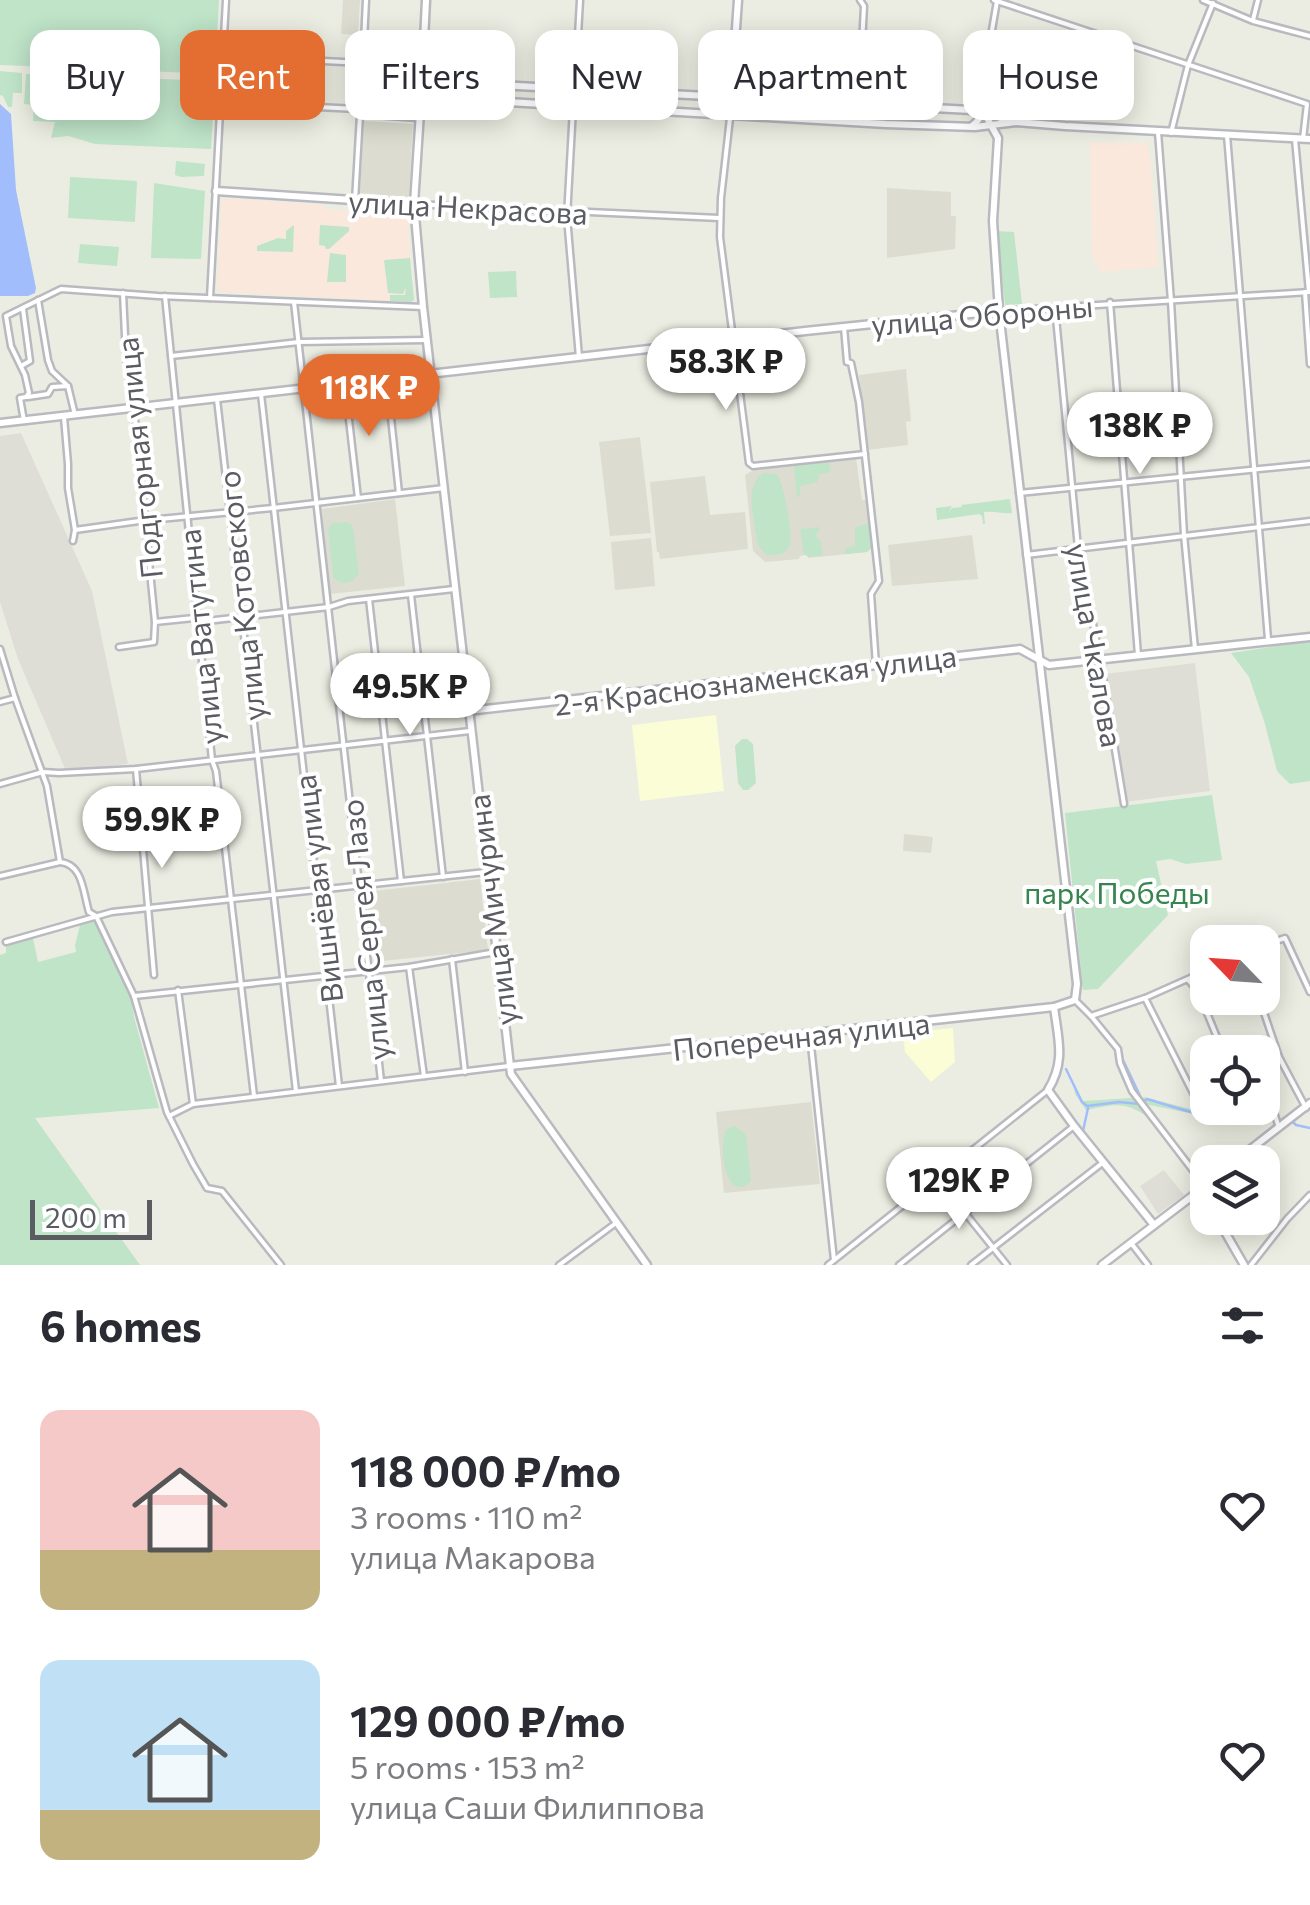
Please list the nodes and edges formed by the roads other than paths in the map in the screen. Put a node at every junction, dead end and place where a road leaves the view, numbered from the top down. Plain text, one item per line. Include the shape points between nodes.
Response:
1 (226, 0) edge
2 (366, 0) edge
3 (426, 0) edge
4 (580, 0) edge
5 (738, 0) edge
6 (860, 0) edge
7 (996, 0) edge
8 (1203, 0) edge
9 (1258, 0) edge
10 (1212, 4) junction
11 (1252, 22) junction
12 (225, 30) edge
13 (365, 30) edge
14 (424, 30) edge
15 (578, 30) edge
16 (736, 30) edge
17 (863, 30) edge
18 (991, 30) edge
19 (1310, 36) edge
20 (1188, 65) junction
21 (221, 120) edge
22 (360, 120) edge
23 (420, 120) edge
24 (573, 120) edge
25 (730, 120) edge
26 (830, 120) edge
27 (974, 120) edge
28 (980, 120) edge
29 (989, 120) edge
30 (1009, 120) edge
31 (1016, 122) junction
32 (992, 124) junction
33 (970, 127) junction
34 (1158, 132) junction
35 (1171, 133) junction
36 (1227, 135) junction
37 (998, 138) junction
38 (1302, 139) edge
39 (216, 190) junction
40 (356, 200) junction
41 (414, 204) junction
42 (568, 212) junction
43 (720, 218) junction
44 (1308, 292) edge
45 (123, 293) junction
46 (164, 296) junction
47 (1240, 297) junction
48 (210, 298) junction
49 (38, 300) junction
50 (1172, 301) junction
51 (294, 302) junction
52 (1110, 302) junction
53 (1055, 307) junction
54 (422, 308) junction
55 (23, 309) junction
56 (1000, 311) junction
57 (844, 327) junction
58 (426, 340) junction
59 (734, 340) junction
60 (298, 342) junction
61 (171, 356) junction
62 (578, 358) junction
63 (1310, 364) edge
64 (21, 366) junction
65 (431, 375) junction
66 (387, 380) junction
67 (345, 384) junction
68 (68, 386) junction
69 (304, 390) junction
70 (260, 394) junction
71 (26, 397) junction
72 (218, 399) junction
73 (175, 403) junction
74 (134, 408) junction
75 (75, 415) junction
76 (64, 416) junction
77 (24, 420) junction
78 (0, 422) edge
79 (865, 454) junction
80 (1310, 464) edge
81 (1254, 470) junction
82 (1181, 476) junction
83 (1124, 483) junction
84 (444, 488) junction
85 (1072, 488) junction
86 (399, 492) junction
87 (1019, 493) junction
88 (358, 498) junction
89 (316, 504) junction
90 (273, 508) junction
91 (231, 512) junction
92 (187, 517) junction
93 (146, 521) junction
94 (1310, 521) edge
95 (1258, 527) junction
96 (76, 530) junction
97 (1184, 535) junction
98 (73, 541) dead end
99 (1128, 542) junction
100 (1078, 548) junction
101 (1026, 555) junction
102 (454, 589) junction
103 (411, 595) junction
104 (369, 599) junction
105 (329, 606) junction
106 (285, 612) junction
107 (242, 618) junction
108 (156, 622) junction
109 (198, 622) junction
110 (1310, 637) edge
111 (1036, 638) junction
112 (1268, 642) junction
113 (119, 648) dead end
114 (0, 649) edge
115 (1020, 649) junction
116 (1195, 649) junction
117 (1138, 655) junction
118 (1100, 659) junction
119 (1038, 661) junction
120 (876, 665) junction
121 (1048, 665) junction
122 (1040, 675) junction
123 (15, 698) junction
124 (0, 702) edge
125 (468, 711) junction
126 (470, 731) junction
127 (427, 736) junction
128 (385, 740) junction
129 (343, 745) junction
130 (301, 750) junction
131 (257, 755) junction
132 (212, 760) junction
133 (136, 769) junction
134 (43, 772) junction
135 (0, 784) edge
136 (1124, 804) dead end
137 (60, 862) junction
138 (486, 872) junction
139 (0, 876) edge
140 (443, 877) junction
141 (401, 881) junction
142 (360, 886) junction
143 (316, 890) junction
144 (272, 895) junction
145 (230, 898) junction
146 (148, 908) junction
147 (96, 916) junction
148 (1280, 940) edge
149 (6, 942) dead end
150 (496, 952) junction
151 (452, 959) junction
152 (409, 967) junction
153 (370, 971) junction
154 (154, 975) dead end
155 (327, 976) junction
156 (1188, 979) joint
157 (284, 980) junction
158 (240, 985) junction
159 (178, 990) junction
160 (1310, 990) edge
161 (134, 996) junction
162 (1144, 998) junction
163 (1075, 1000) junction
164 (1054, 1007) junction
165 (1265, 1015) edge
166 (1091, 1016) junction
167 (809, 1034) junction
168 (1216, 1035) edge
169 (510, 1066) junction
170 (466, 1072) junction
171 (424, 1076) junction
172 (382, 1081) junction
173 (339, 1086) junction
174 (1190, 1087) edge
175 (1048, 1090) junction
176 (296, 1091) junction
177 (254, 1096) junction
178 (193, 1104) junction
179 (1308, 1105) edge
180 (169, 1116) junction
181 (1278, 1125) edge
182 (1074, 1126) junction
183 (1279, 1128) junction
184 (1256, 1145) edge
185 (1103, 1162) junction
186 (1190, 1165) edge
187 (937, 1178) junction
188 (1310, 1195) edge
189 (1190, 1197) edge
190 (965, 1213) junction
191 (616, 1223) junction
192 (1154, 1225) junction
193 (1228, 1235) edge
194 (1131, 1243) junction
195 (993, 1247) junction
196 (831, 1263) edge
197 (281, 1265) edge
198 (559, 1265) edge
199 (647, 1265) edge
200 (898, 1265) edge
201 (971, 1265) edge
202 (1007, 1265) edge
203 (1102, 1265) edge
204 (1148, 1265) edge
205 (1247, 1265) edge

1 - 12 street
2 - 13 street
3 - 14 street
4 - 15 street
5 - 16 street
6 - 17 street
7 - 18 street
7 - 20 street
8 - 10 street
9 - 11 street
10 - 11 street
10 - 20 street
11 - 19 street
20 - 35 street
20 - 38 street via 1307,104
21 - 39 street
22 - 40 street
23 - 41 street, улица Мичурина
24 - 42 street
25 - 43 street
26 - 33 street
27 - 33 street
28 - 33 street
29 - 32 street
30 - 31 street
31 - 32 street
31 - 34 street
31 - 37 street
32 - 33 street
32 - 37 street
34 - 35 street
34 - 50 street
35 - 36 street
36 - 38 street
36 - 47 street
37 - 56 street via 993,221
38 - 44 street
39 - 40 street, улица Некрасова
39 - 48 street
40 - 41 street, улица Некрасова
41 - 42 street, улица Некрасова
41 - 54 street, улица Мичурина
42 - 43 street, улица Некрасова
42 - 62 street
43 - 59 street
44 - 47 street, улица Обороны
44 - 63 street
45 - 46 street
45 - 49 street via 61,289
45 - 74 street, Подгорная улица
46 - 48 street
46 - 61 street, улица Ватутина
47 - 50 street, улица Обороны
47 - 81 street
48 - 51 street
49 - 55 street
49 - 68 street via 52,371
50 - 52 street, улица Обороны
50 - 82 street
51 - 54 street
51 - 60 street, улица Сергея Лазо
52 - 53 street, улица Обороны
52 - 83 street
53 - 56 street, улица Обороны
53 - 85 street, улица Чкалова
54 - 58 street, улица Мичурина
55 - 64 street via 30,361
55 - 64 street via 6,316
56 - 57 street, улица Обороны
56 - 87 street
57 - 59 street, улица Обороны
57 - 79 street
58 - 60 street
58 - 65 street, улица Мичурина
59 - 62 street, улица Обороны
59 - 79 street via 749,463
60 - 61 street
60 - 69 street, улица Сергея Лазо
61 - 73 street, улица Ватутина
62 - 65 street, улица Обороны
64 - 71 street
65 - 66 street, улица Обороны
65 - 84 street, улица Мичурина
66 - 67 street, улица Обороны
66 - 86 street
67 - 69 street, улица Обороны
67 - 88 street
68 - 71 street
68 - 75 street
69 - 70 street, улица Обороны
69 - 89 street, улица Сергея Лазо
70 - 72 street, улица Обороны
70 - 90 street, Вишнёвая улица
71 - 77 street via 20,398
72 - 73 street, улица Обороны
72 - 91 street, улица Котовского
73 - 74 street, улица Обороны
73 - 92 street, улица Ватутина
74 - 75 street, улица Обороны
74 - 93 street, Подгорная улица
75 - 76 street, улица Обороны
76 - 77 street, улица Обороны
76 - 96 street
77 - 78 street, улица Обороны
79 - 120 street via 879,580 871,594
80 - 81 street
81 - 82 street
81 - 95 street
82 - 83 street
82 - 97 street
83 - 85 street
83 - 99 street
84 - 86 street
84 - 102 street, улица Мичурина
85 - 87 street
85 - 100 street, улица Чкалова
86 - 88 street
87 - 101 street
88 - 89 street
89 - 90 street
89 - 105 street, улица Сергея Лазо
90 - 91 street
90 - 106 street, Вишнёвая улица
91 - 92 street
91 - 107 street, улица Котовского
92 - 93 street
92 - 109 street, улица Ватутина
93 - 96 street
93 - 108 street, Подгорная улица
94 - 95 street
95 - 97 street
95 - 112 street
96 - 98 street
97 - 99 street
97 - 116 street
99 - 100 street
99 - 117 street
100 - 101 street
100 - 118 street, улица Чкалова
101 - 111 street
102 - 103 street
102 - 125 street, улица Мичурина
103 - 104 street
103 - 127 street
104 - 105 street
104 - 128 street
105 - 106 street
105 - 129 street, улица Сергея Лазо
106 - 107 street
106 - 130 street, Вишнёвая улица
107 - 109 street
107 - 131 street, улица Котовского
108 - 109 street
108 - 113 street via 154,642
109 - 132 street, улица Ватутина
110 - 112 street
111 - 115 street
111 - 119 street
112 - 116 street
114 - 123 street
115 - 119 street
115 - 120 street, 2-я Краснознаменская улица
116 - 117 street
117 - 118 street
118 - 121 street
118 - 136 street, улица Чкалова
119 - 121 street
119 - 122 street
120 - 125 street, 2-я Краснознаменская улица
121 - 122 street
122 - 163 street
123 - 124 street
123 - 134 street
125 - 126 street, улица Мичурина
126 - 127 street
126 - 138 street, улица Мичурина
127 - 128 street
127 - 140 street
128 - 129 street
128 - 141 street
129 - 130 street
129 - 142 street, улица Сергея Лазо
130 - 131 street
130 - 143 street, Вишнёвая улица
131 - 132 street
131 - 144 street, улица Котовского
132 - 133 street
132 - 145 street, улица Ватутина
133 - 134 street
133 - 146 street
134 - 135 street
134 - 137 street
137 - 139 street
137 - 147 street via 76,868
138 - 140 street
138 - 150 street, улица Мичурина
140 - 141 street
141 - 142 street
142 - 143 street
142 - 153 street, улица Сергея Лазо
143 - 144 street
143 - 155 street, Вишнёвая улица
144 - 145 street
144 - 157 street, улица Котовского
145 - 146 street
145 - 158 street, улица Ватутина
146 - 147 street
146 - 154 street
147 - 149 street
147 - 161 street
148 - 160 street via 1285,938
150 - 151 street
150 - 169 street, улица Мичурина
151 - 152 street
151 - 170 street
152 - 153 street
152 - 171 street
153 - 155 street
153 - 172 street, улица Сергея Лазо
155 - 157 street
155 - 173 street, Вишнёвая улица
156 - 162 street
156 - 168 street
157 - 158 street
157 - 176 street, улица Котовского
158 - 159 street
158 - 177 street, улица Ватутина
159 - 161 street
159 - 178 street
161 - 180 street
162 - 166 street
162 - 174 street
163 - 164 street, Поперечная улица
163 - 166 street
164 - 167 street, Поперечная улица
164 - 175 street via 1060,1062
165 - 179 street via 1279,1057
166 - 186 street via 1118,1050 1132,1091
167 - 169 street, Поперечная улица
167 - 196 street
169 - 170 street
169 - 191 street
170 - 171 street
171 - 172 street
172 - 173 street
173 - 176 street
175 - 182 street
175 - 187 street
176 - 177 street
177 - 178 street
178 - 180 street
179 - 183 street
180 - 197 street via 208,1188 222,1191
181 - 183 street
182 - 185 street
182 - 190 street
183 - 184 street
185 - 192 street
185 - 195 street
187 - 190 street
187 - 196 street
188 - 205 street
189 - 192 street
190 - 195 street
190 - 200 street
191 - 198 street
191 - 199 street
192 - 194 street
193 - 205 street
194 - 203 street
194 - 204 street
195 - 201 street
195 - 202 street

